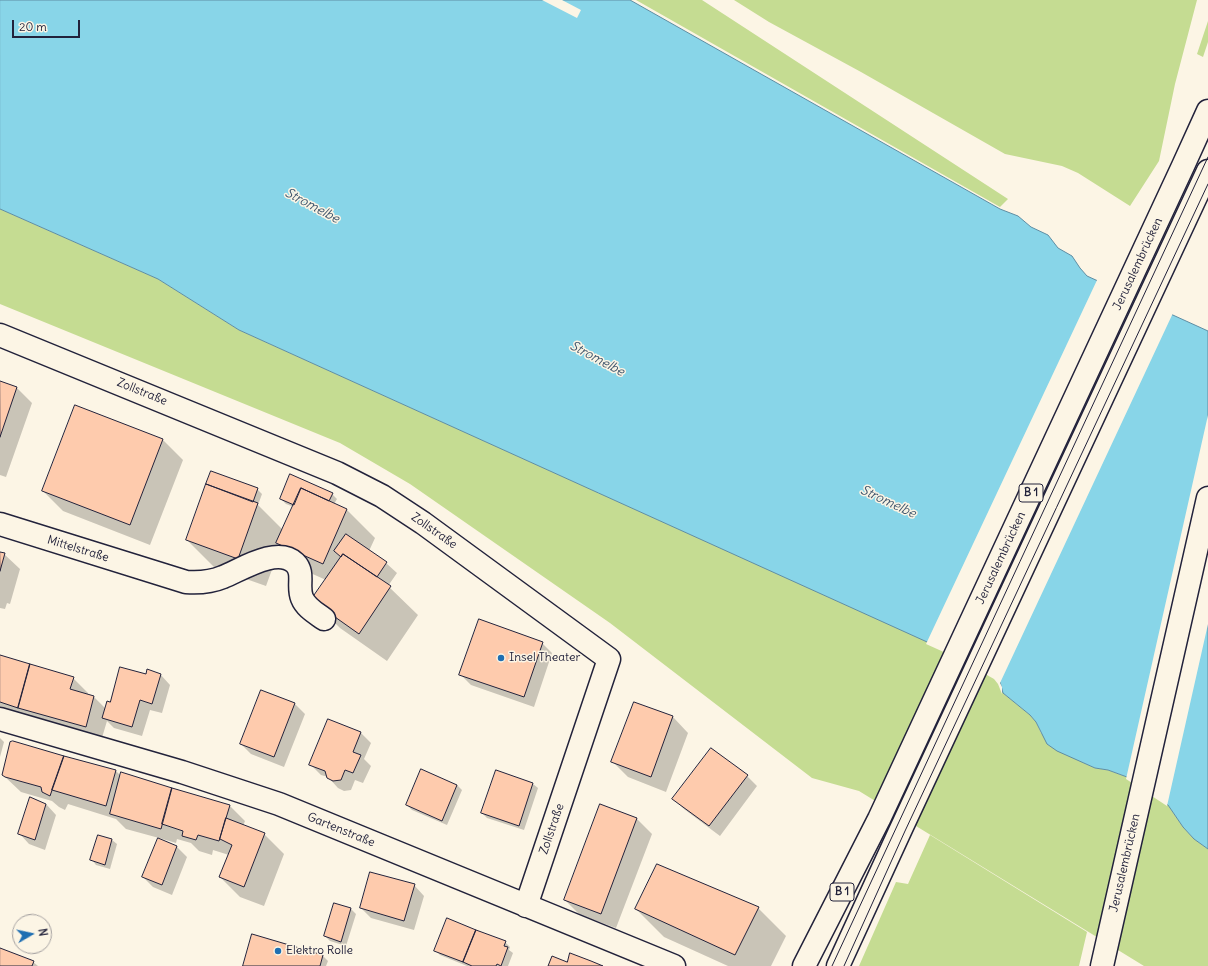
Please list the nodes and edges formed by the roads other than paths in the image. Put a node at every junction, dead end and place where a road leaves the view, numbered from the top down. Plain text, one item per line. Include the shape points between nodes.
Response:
1 (1208, 110) edge
2 (1207, 174) edge
3 (0, 335) edge
4 (1208, 498) edge
5 (0, 524) edge
6 (324, 619) dead end
7 (0, 719) edge
8 (526, 906) junction
9 (674, 966) edge
10 (804, 966) edge
11 (838, 966) edge
12 (1102, 966) edge

1 - 10 street, Jerusalembrücken / B 1 via 879,818
2 - 11 street
3 - 8 street, Zollstraße via 367,487 423,523 609,659
4 - 12 street, Jerusalembrücken
5 - 6 street, Mittelstraße via 186,582 200,583 222,578 263,560 287,558 299,569 301,596 304,602
7 - 8 street, Gartenstraße via 182,772 273,802
8 - 9 street, Gartenstraße

